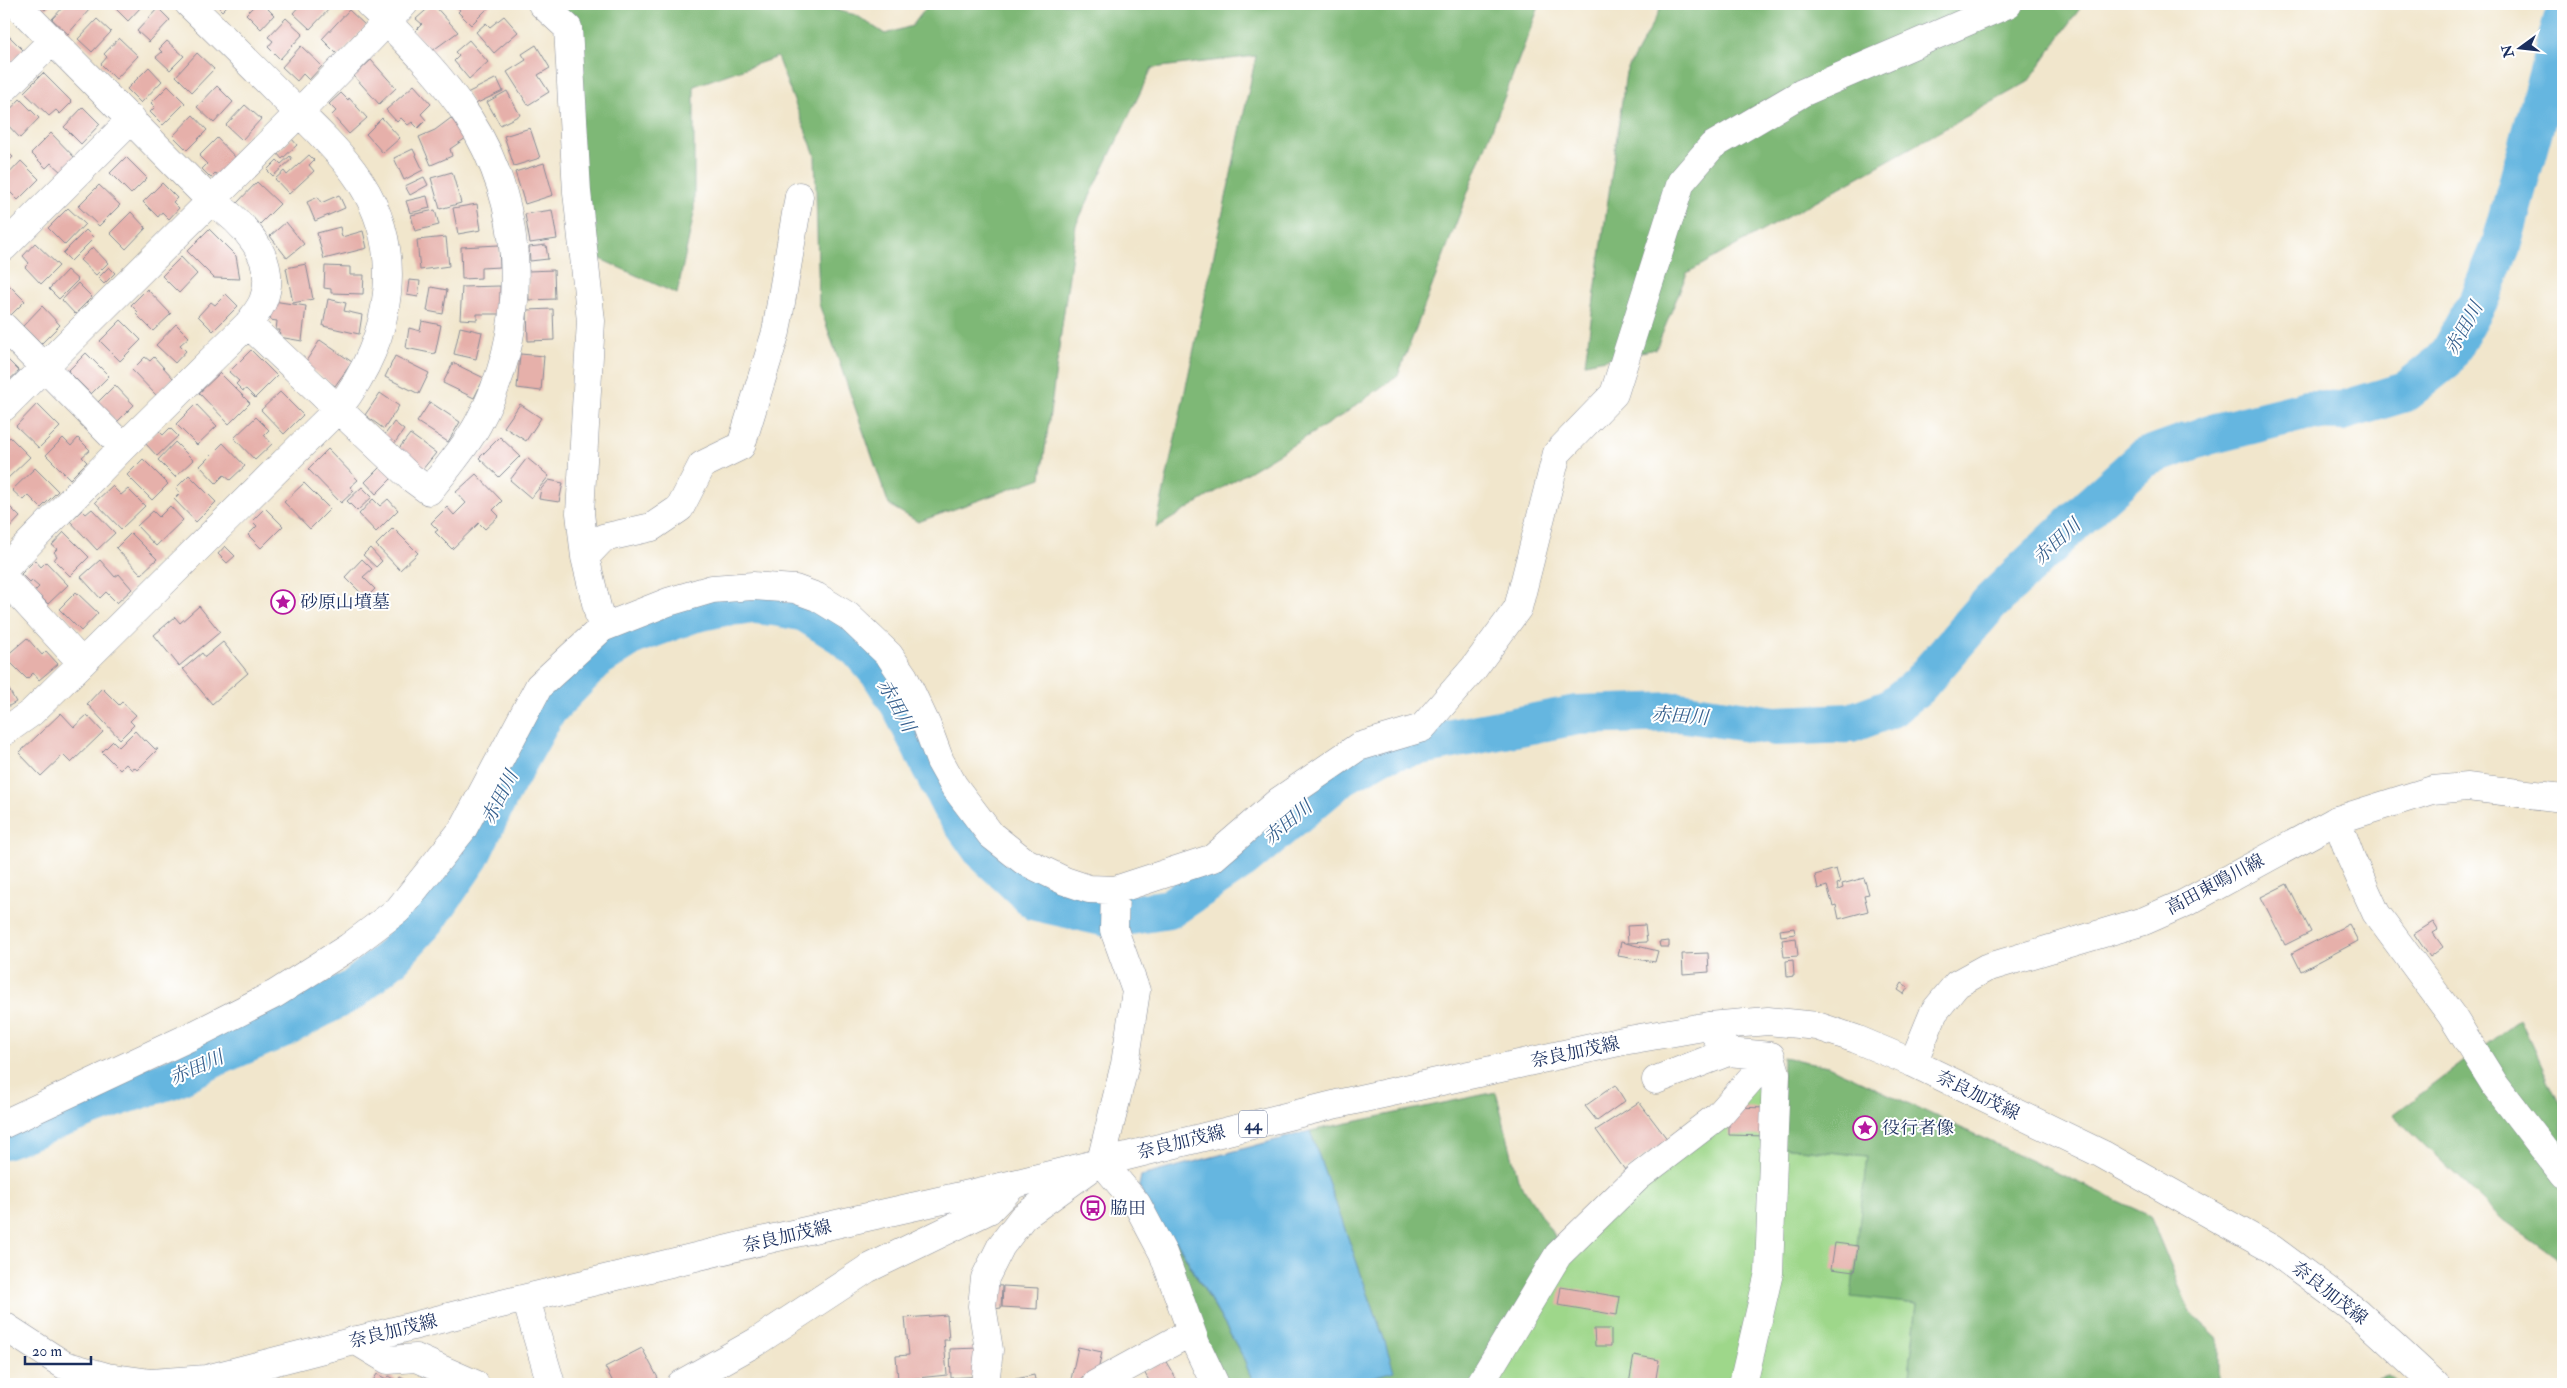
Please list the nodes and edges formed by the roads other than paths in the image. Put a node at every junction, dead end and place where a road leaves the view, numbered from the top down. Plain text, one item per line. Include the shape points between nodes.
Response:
1 (16, 4) edge
2 (189, 4) edge
3 (542, 4) edge
4 (2008, 4) edge
5 (387, 10) edge
6 (53, 40) junction
7 (4, 89) edge
8 (298, 112) junction
9 (132, 119) junction
10 (799, 196) dead end
11 (210, 200) junction
12 (4, 247) edge
13 (248, 324) junction
14 (4, 327) edge
15 (44, 367) junction
16 (4, 408) edge
17 (338, 409) junction
18 (123, 446) junction
19 (585, 557) junction
20 (4, 569) edge
21 (4, 578) edge
22 (602, 628) junction
23 (82, 663) junction
24 (4, 732) edge
25 (2563, 798) edge
26 (2338, 820) junction
27 (1115, 890) junction
28 (1710, 1026) junction
29 (1728, 1052) junction
30 (1771, 1056) junction
31 (1913, 1063) junction
32 (1656, 1080) dead end
33 (4, 1124) edge
34 (1101, 1161) junction
35 (2563, 1174) edge
36 (1014, 1184) junction
37 (526, 1299) junction
38 (4, 1326) edge
39 (1191, 1332) junction
40 (355, 1340) junction
41 (475, 1384) edge
42 (551, 1384) edge
43 (681, 1384) edge
44 (985, 1384) edge
45 (1096, 1384) edge
46 (1215, 1384) edge
47 (1480, 1384) edge
48 (1743, 1384) edge
49 (2435, 1384) edge

1 - 6 street
2 - 8 street
3 - 19 street via 568,28 577,192 591,322 580,513
4 - 27 street via 1802,93 1712,146 1681,182 1614,394 1557,454 1518,608 1474,668 1422,728 1358,747 1279,801 1213,858
5 - 8 street
5 - 17 street via 453,94 484,145 496,173 512,231 515,259 513,316 500,372 490,398 462,448 429,491
6 - 7 street
6 - 9 street
8 - 11 street
8 - 17 street via 338,153 366,193 384,239 388,263 382,330 364,371
9 - 11 street
9 - 12 street
10 - 19 street via 776,332 741,446 702,465 680,508 652,527 603,538
11 - 13 street via 226,210 252,238 264,259 266,293
11 - 15 street
13 - 17 street
13 - 18 street
14 - 15 street
15 - 16 street
15 - 18 street
17 - 23 street
18 - 20 street
19 - 22 street
21 - 23 street
22 - 27 street via 712,589 775,586 816,597 848,616 889,655 904,677 954,786 991,836 1024,862 1065,882 1089,889
22 - 33 street via 539,686 462,830 398,910 349,947 275,994
23 - 24 street via 31,713
25 - 26 street, 高田東鳴川線 via 2467,787 2432,790
26 - 31 street, 高田東鳴川線 via 2144,921 1986,968 1957,984 1934,1012
26 - 35 street via 2376,913 2452,1016 2495,1085
27 - 34 street via 1114,930 1136,991 1125,1064
28 - 29 street
28 - 31 street, 奈良加茂線 / 44 via 1768,1021 1817,1026
28 - 34 street, 奈良加茂線 / 44 via 1623,1041 1346,1102
29 - 30 street
29 - 32 street
30 - 47 street via 1719,1115 1638,1177 1558,1255
30 - 48 street via 1776,1073 1769,1273
31 - 49 street, 奈良加茂線 / 44 via 2102,1154 2272,1248 2357,1312
34 - 36 street, 奈良加茂線 / 44
34 - 39 street via 1137,1204 1163,1253
34 - 44 street via 1023,1217 1001,1246 985,1278 982,1306 989,1350
36 - 37 street, 奈良加茂線 / 44
36 - 43 street via 989,1210 867,1269 756,1342
37 - 40 street, 奈良加茂線 / 44
37 - 42 street
38 - 40 street, 奈良加茂線 / 44 via 64,1365 107,1378 151,1383 206,1379
39 - 45 street
39 - 46 street
40 - 41 street via 388,1360 416,1358

